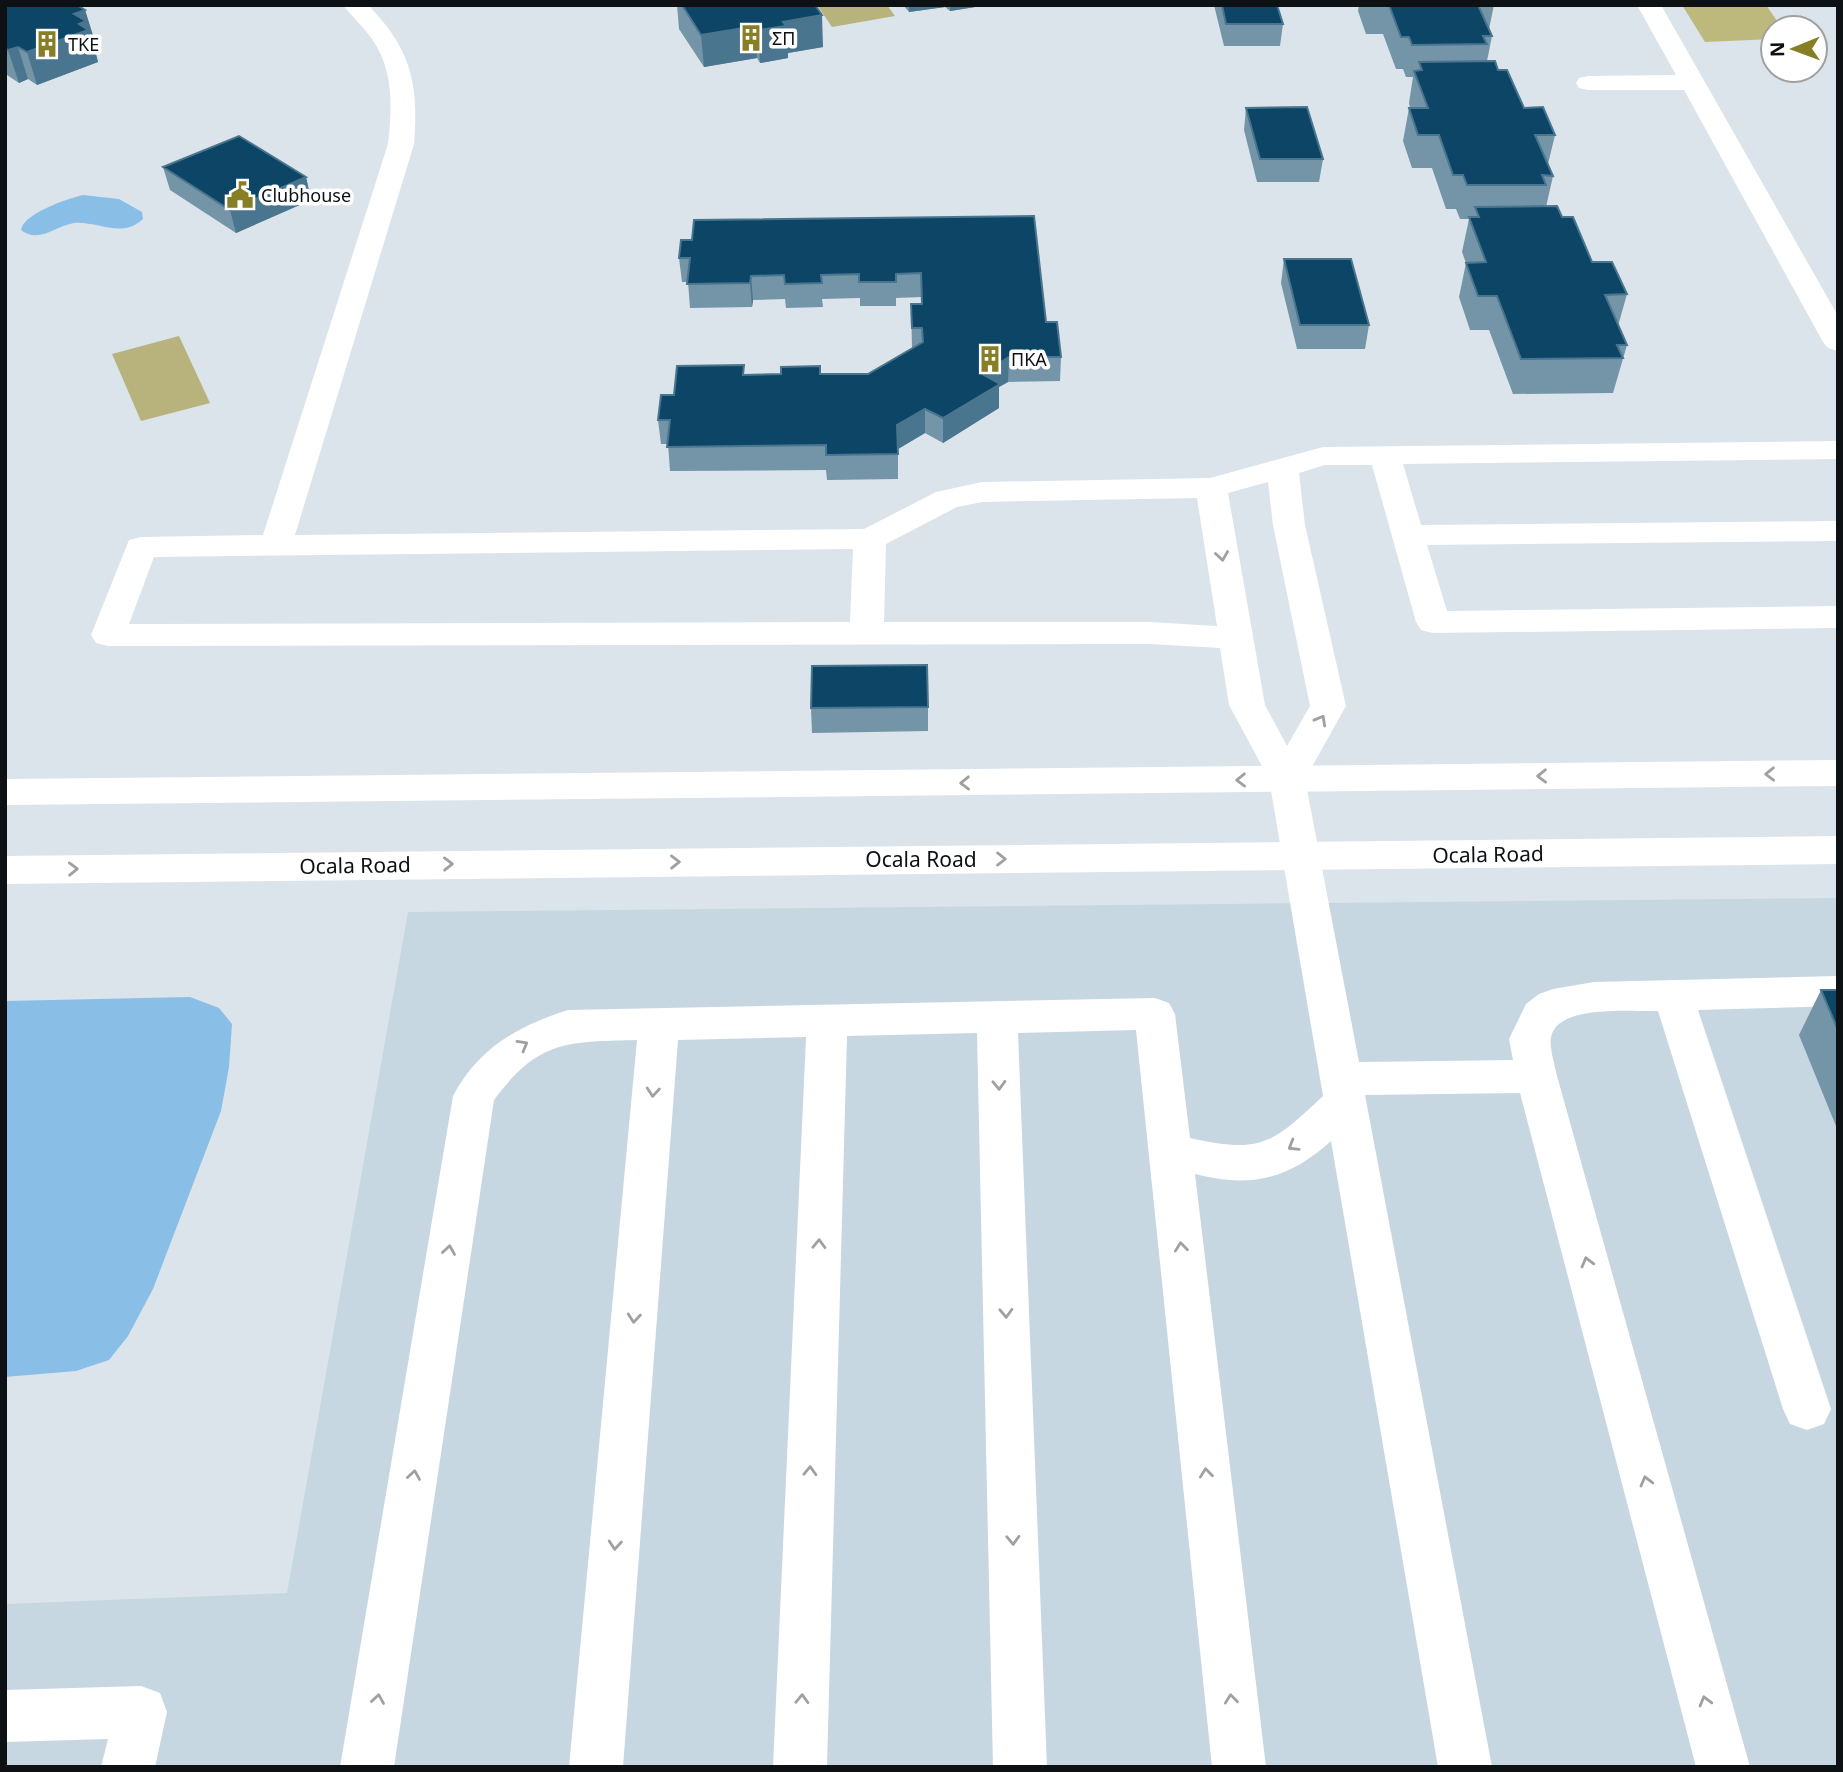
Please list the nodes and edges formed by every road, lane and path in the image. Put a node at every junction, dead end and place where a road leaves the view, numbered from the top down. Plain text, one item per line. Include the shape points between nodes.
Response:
1 (355, 5) edge
2 (1649, 5) edge
3 (1692, 82) junction
4 (1588, 83) dead end
5 (1838, 342) edge
6 (1838, 450) edge
7 (1385, 455) junction
8 (1282, 466) junction
9 (1211, 488) junction
10 (1838, 531) edge
11 (1408, 535) junction
12 (870, 539) junction
13 (276, 545) junction
14 (1838, 617) edge
15 (867, 633) junction
16 (1235, 638) junction
17 (1838, 773) edge
18 (1287, 779) junction
19 (5, 792) edge
20 (1838, 850) edge
21 (1301, 856) junction
22 (5, 870) edge
23 (1838, 991) edge
24 (1673, 995) junction
25 (997, 1017) junction
26 (827, 1020) junction
27 (659, 1024) junction
28 (1536, 1076) junction
29 (1343, 1090) junction
30 (1170, 1151) junction
31 (1807, 1409) dead end
32 (5, 1716) edge
33 (128, 1767) edge
34 (367, 1767) edge
35 (596, 1767) edge
36 (800, 1767) edge
37 (1020, 1767) edge
38 (1239, 1767) edge
39 (1465, 1767) edge
40 (1723, 1767) edge

1 - 13 main road via 374,24 405,87 401,144
2 - 3 main road
3 - 4 main road
3 - 5 main road
6 - 7 main road
7 - 8 main road via 1322,456
7 - 11 main road
8 - 9 main road
18 -> 8 main road via 1328,706 1289,526
9 - 12 main road via 982,492 947,499
9 -> 16 main road
10 - 11 main road
11 - 14 main road via 1433,622
12 - 13 main road
12 - 15 main road
13 - 15 main road via 141,547 108,635
15 - 16 main road via 1150,633
16 - 18 main road via 1247,705
17 -> 18 main road
18 -> 19 main road
18 - 21 main road
20 - 21 main road, Ocala Road
22 -> 21 main road, Ocala Road
21 - 29 main road
23 - 24 main road
24 - 28 main road via 1594,996 1553,1005 1540,1015 1530,1039
24 - 31 main road
25 - 26 main road
25 - 30 main road via 1155,1014
25 -> 37 main road
26 - 27 main road
36 -> 26 main road
34 -> 27 main road via 474,1096 499,1062 523,1043 568,1026
27 -> 35 main road
28 - 29 main road
40 -> 28 main road
29 -> 30 main road via 1302,1142 1256,1164
29 - 39 main road
38 -> 30 main road
32 - 33 main road via 141,1712

